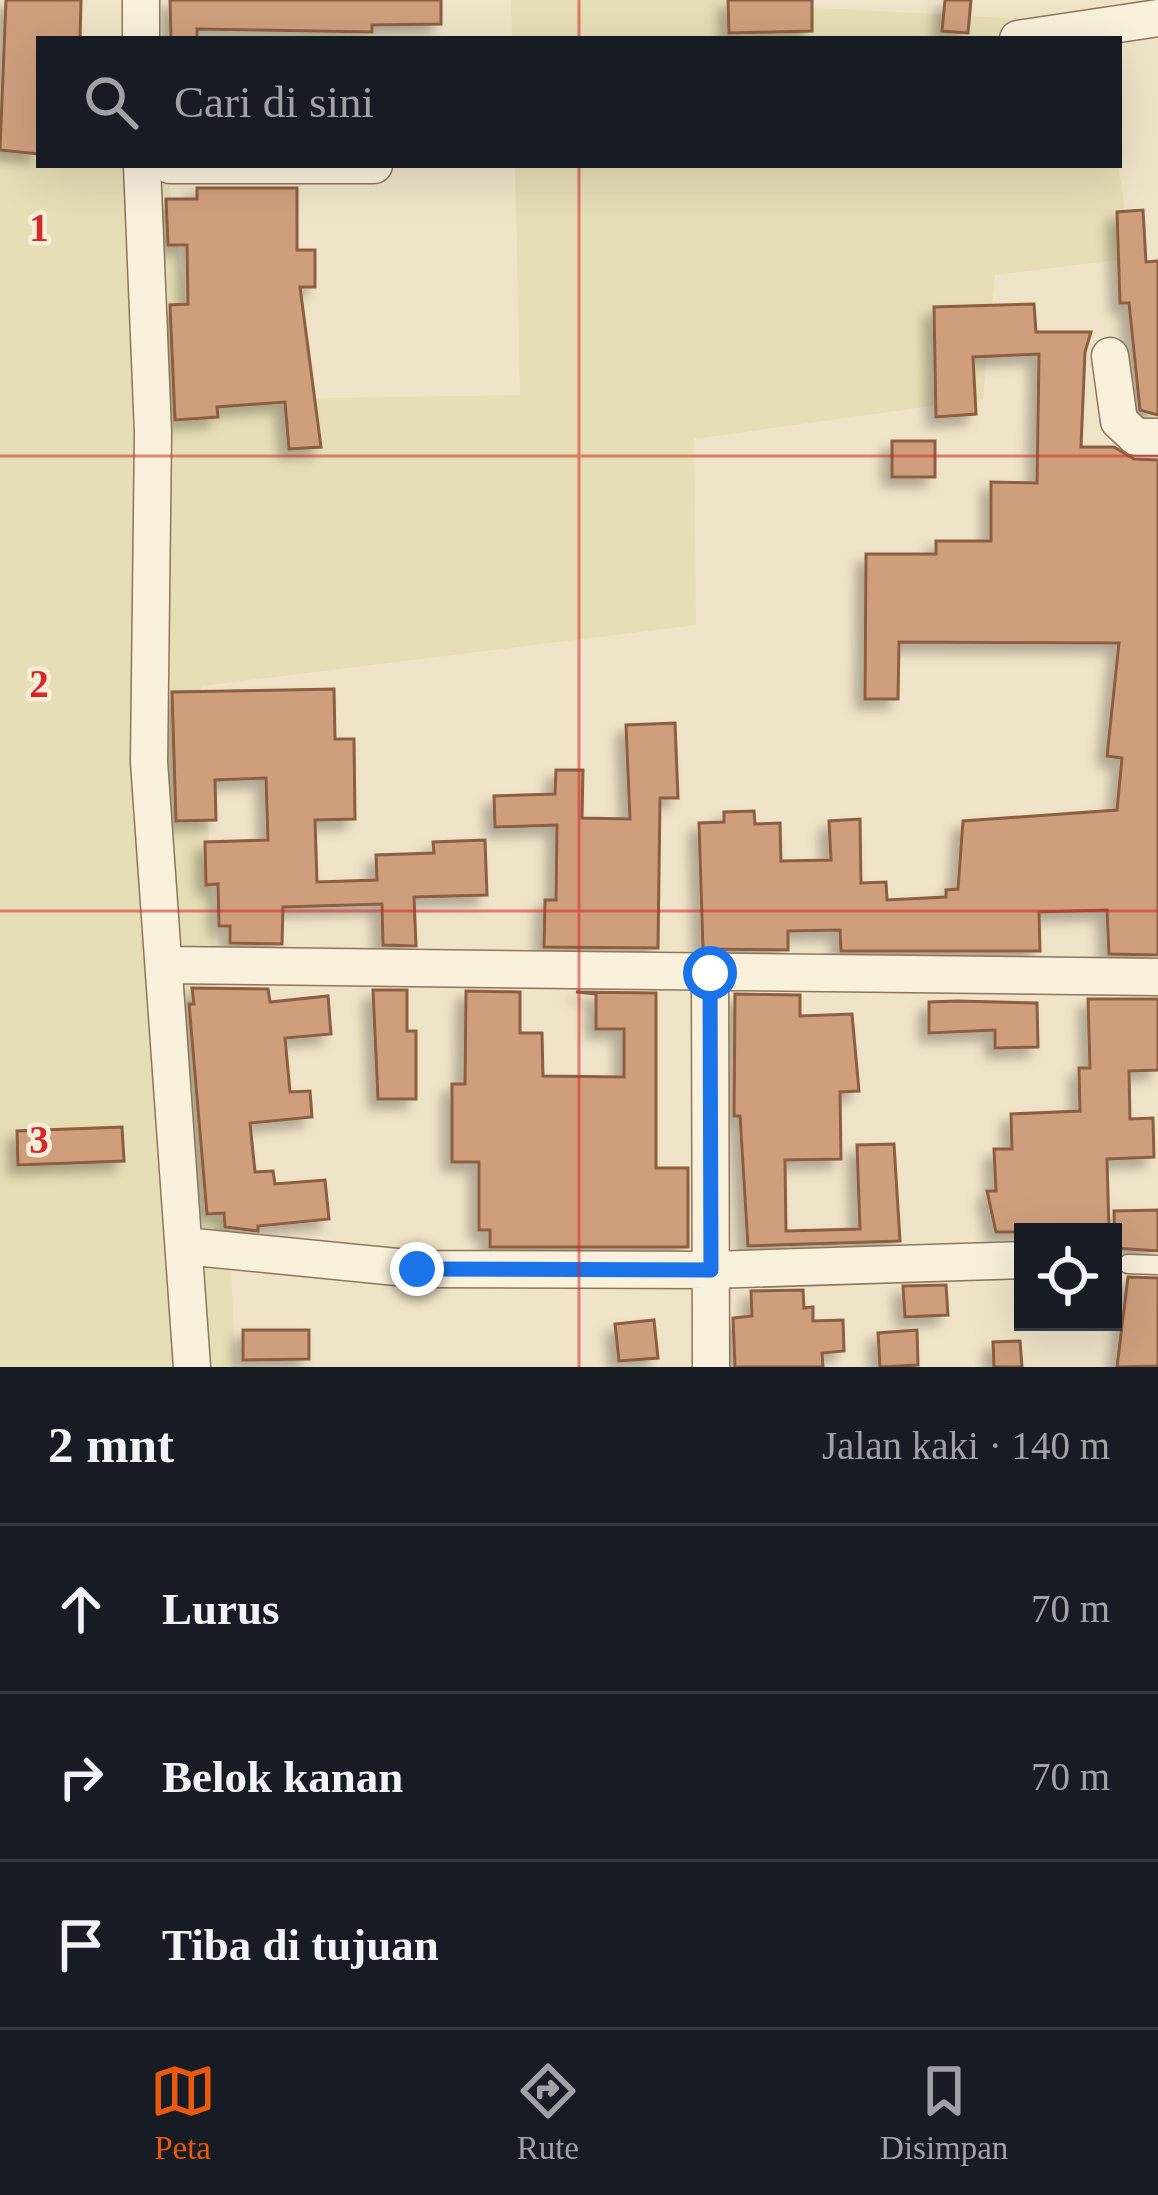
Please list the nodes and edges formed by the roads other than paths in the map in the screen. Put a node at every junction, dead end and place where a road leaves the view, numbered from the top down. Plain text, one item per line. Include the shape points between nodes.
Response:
1 (141, 0) edge
2 (1158, 18) edge
3 (142, 36) edge
4 (1038, 36) edge
5 (142, 168) edge
6 (1110, 356) dead end
7 (1158, 437) edge
8 (165, 965) junction
9 (710, 973) junction
10 (1158, 977) edge
11 (184, 1246) junction
12 (1014, 1260) edge
13 (1128, 1264) dead end
14 (1158, 1265) edge
15 (711, 1270) junction
16 (192, 1367) edge
17 (710, 1367) edge

1 - 3 street
2 - 4 street
5 - 8 street via 153,433 149,762
6 - 7 street via 1119,421 1136,436
8 - 9 street
8 - 11 street
9 - 10 street
9 - 15 street
11 - 15 street via 417,1269
11 - 16 street
12 - 15 street
13 - 14 lane
15 - 17 street

